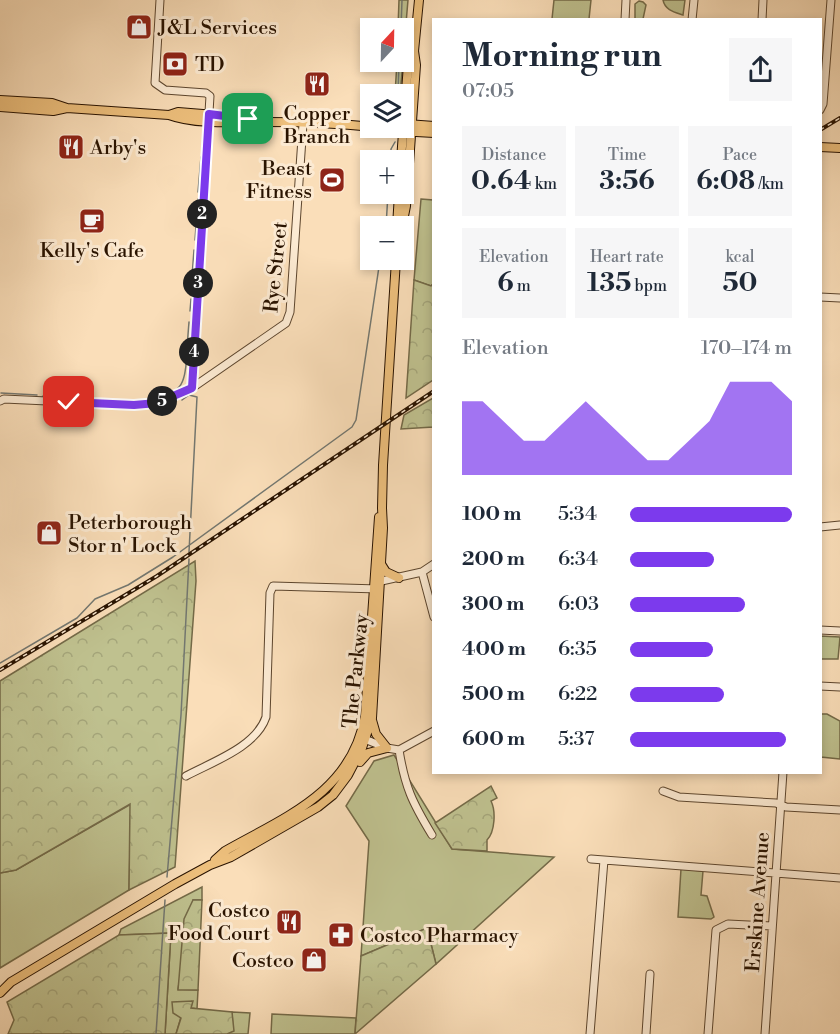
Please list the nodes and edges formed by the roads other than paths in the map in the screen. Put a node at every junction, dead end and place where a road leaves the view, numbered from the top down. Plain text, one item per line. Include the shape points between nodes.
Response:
1 (160, 0) edge
2 (419, 0) edge
3 (626, 0) edge
4 (694, 0) edge
5 (763, 0) edge
6 (831, 0) edge
7 (625, 18) edge
8 (692, 18) edge
9 (762, 18) edge
10 (408, 84) edge
11 (0, 100) edge
12 (822, 106) edge
13 (0, 107) edge
14 (67, 108) junction
15 (209, 118) junction
16 (303, 124) junction
17 (432, 126) edge
18 (360, 127) edge
19 (414, 127) edge
20 (414, 129) edge
21 (432, 133) edge
22 (406, 138) edge
23 (822, 147) edge
24 (840, 148) edge
25 (403, 216) edge
26 (395, 270) edge
27 (822, 297) edge
28 (840, 298) edge
29 (192, 388) junction
30 (2, 400) edge
31 (382, 508) junction
32 (840, 525) edge
33 (822, 527) edge
34 (381, 563) junction
35 (432, 565) edge
36 (422, 572) junction
37 (399, 578) junction
38 (376, 585) junction
39 (432, 610) edge
40 (822, 630) edge
41 (840, 632) edge
42 (822, 686) edge
43 (840, 687) edge
44 (372, 718) junction
45 (432, 732) edge
46 (362, 738) junction
47 (387, 748) junction
48 (399, 750) junction
49 (783, 774) edge
50 (348, 775) junction
51 (186, 776) dead end
52 (663, 790) dead end
53 (781, 803) junction
54 (840, 810) edge
55 (432, 835) dead end
56 (591, 859) dead end
57 (604, 860) junction
58 (210, 865) junction
59 (776, 873) junction
60 (840, 878) edge
61 (772, 927) junction
62 (650, 974) dead end
63 (11, 982) junction
64 (0, 984) edge
65 (0, 993) edge
66 (590, 1034) edge
67 (646, 1034) edge
68 (708, 1034) edge
69 (765, 1034) edge

1 - 15 street via 155,83 165,90 206,93 210,96
2 - 10 main road
3 - 7 street
4 - 8 street
5 - 9 street
6 - 12 street
11 - 14 main road via 52,103
13 - 14 main road via 53,111
14 - 15 main road via 169,115 178,119
15 - 16 main road via 239,124
15 - 29 street
16 - 18 main road
16 - 29 street, Rye Street via 290,312 286,323
17 - 19 main road
20 - 21 main road
22 - 25 main road
23 - 24 main road
26 - 31 main road, The Parkway
27 - 28 street
29 - 30 street, Rye Street via 157,403 134,405
31 - 34 main road, The Parkway
31 - 38 main road, The Parkway
32 - 33 street
34 - 37 main road via 386,572
34 - 38 main road, The Parkway
35 - 36 street
36 - 37 street
36 - 39 street
37 - 38 street
38 - 44 main road, The Parkway
38 - 46 main road, The Parkway
38 - 51 street via 273,586 263,725 250,741
40 - 41 street
42 - 43 street
44 - 46 main road, The Parkway
44 - 47 main road via 376,734
45 - 48 street
46 - 47 street
46 - 50 main road, The Parkway
46 - 58 main road, The Parkway via 326,789 225,851
47 - 48 street
47 - 50 main road via 368,753
48 - 55 street via 404,780
49 - 53 street, Erskine Avenue
50 - 58 main road, The Parkway via 318,807
52 - 53 street via 679,797
53 - 54 street via 786,807
53 - 59 street, Erskine Avenue
56 - 57 street
57 - 59 street
57 - 66 street
58 - 63 main road, The Parkway
59 - 60 street
59 - 61 street, Erskine Avenue
61 - 68 street via 728,924 716,930
61 - 69 street, Erskine Avenue
62 - 67 street
63 - 64 main road, The Parkway
63 - 65 main road, The Parkway

